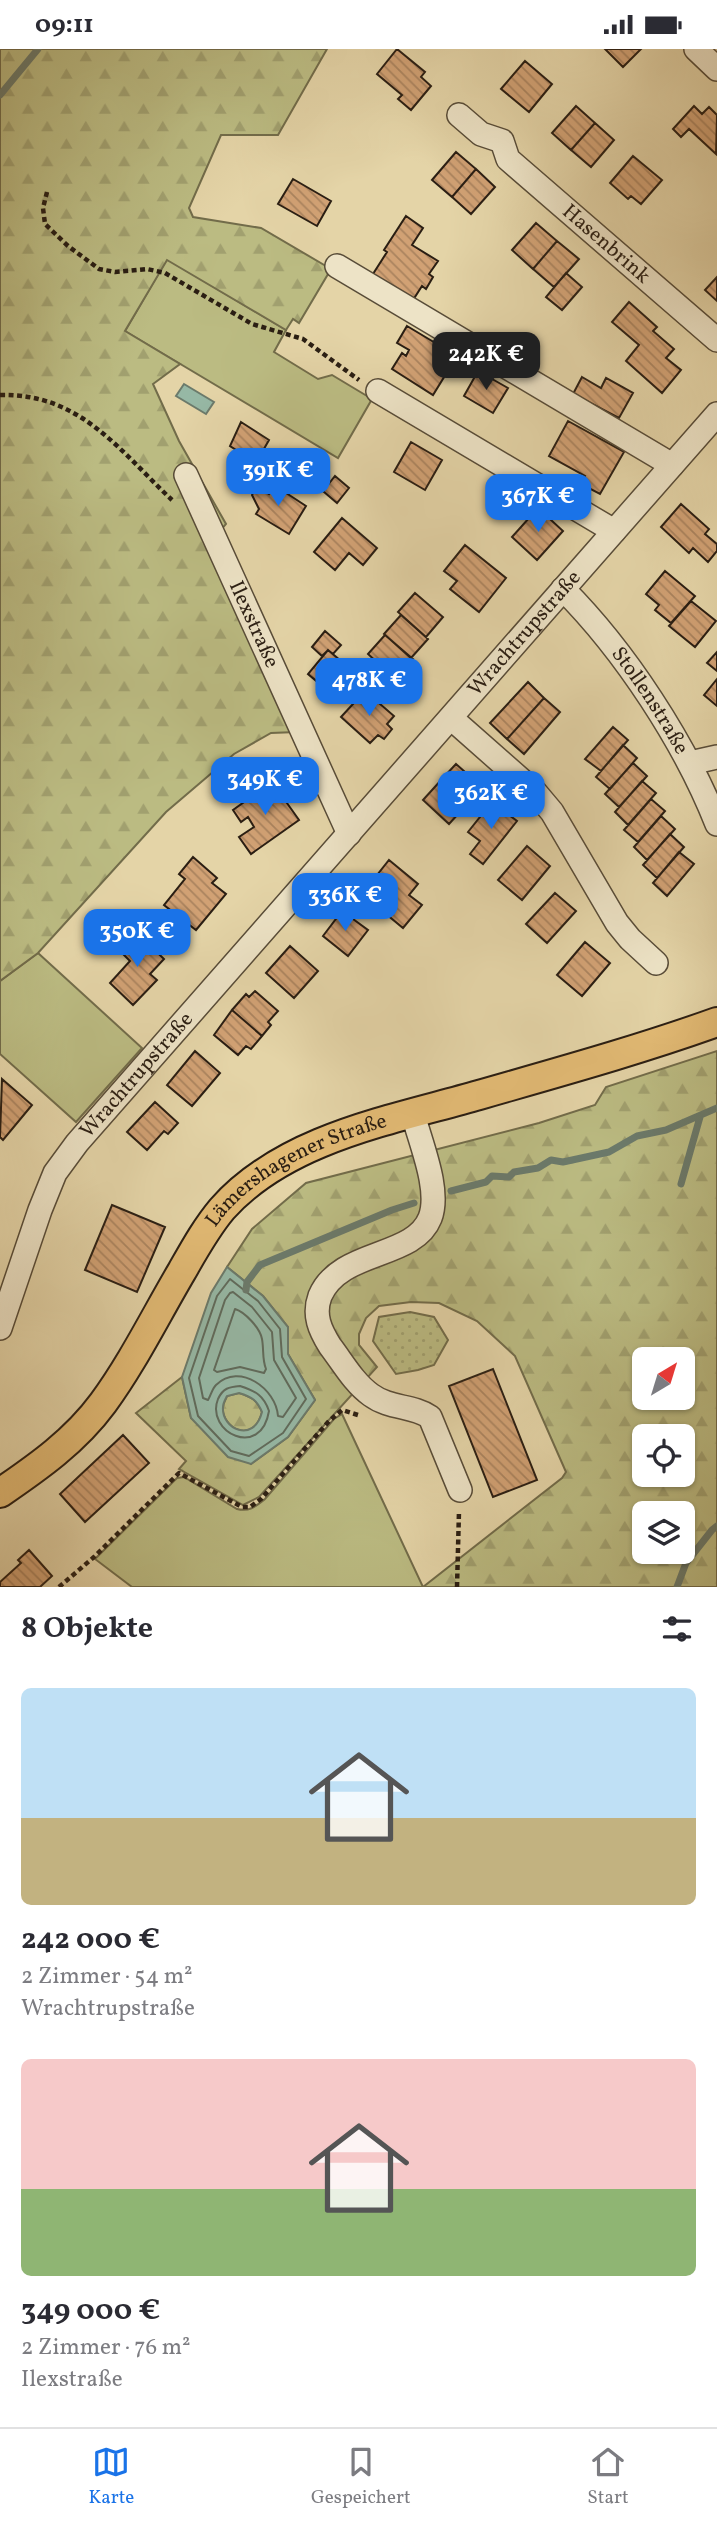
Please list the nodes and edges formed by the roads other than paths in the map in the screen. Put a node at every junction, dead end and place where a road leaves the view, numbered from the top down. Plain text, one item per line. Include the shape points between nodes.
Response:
1 (696, 49) edge
2 (717, 69) edge
3 (459, 115) dead end
4 (337, 266) dead end
5 (717, 340) edge
6 (378, 391) road end
7 (717, 414) edge
8 (672, 465) junction
9 (186, 474) dead end
10 (614, 531) junction
11 (563, 589) junction
12 (451, 718) junction
13 (717, 757) edge
14 (690, 763) junction
15 (717, 824) edge
16 (349, 834) junction
17 (656, 963) dead end
18 (717, 1022) edge
19 (413, 1114) junction
20 (0, 1328) edge
21 (460, 1490) road end
22 (0, 1493) edge

1 - 2 street
3 - 5 street, Hasenbrink via 481,134 504,131 508,159
4 - 8 street
6 - 10 street
7 - 8 street, Wrachtrupstraße
8 - 10 street, Wrachtrupstraße
9 - 16 street, Ilexstraße
10 - 11 street, Wrachtrupstraße
11 - 12 street, Wrachtrupstraße
11 - 14 street, Stollenstraße via 605,636
12 - 16 street, Wrachtrupstraße
12 - 17 street via 552,812 617,923
13 - 14 street
14 - 15 street, Stollenstraße
16 - 20 street, Wrachtrupstraße via 169,1036 55,1173
18 - 19 main road, Lämershagener Straße
19 - 21 street via 431,1180 430,1219 408,1241 337,1272 324,1286 317,1320 355,1381 379,1401 430,1417
19 - 22 main road, Lämershagener Straße via 300,1153 246,1187 222,1209 102,1404 53,1455

